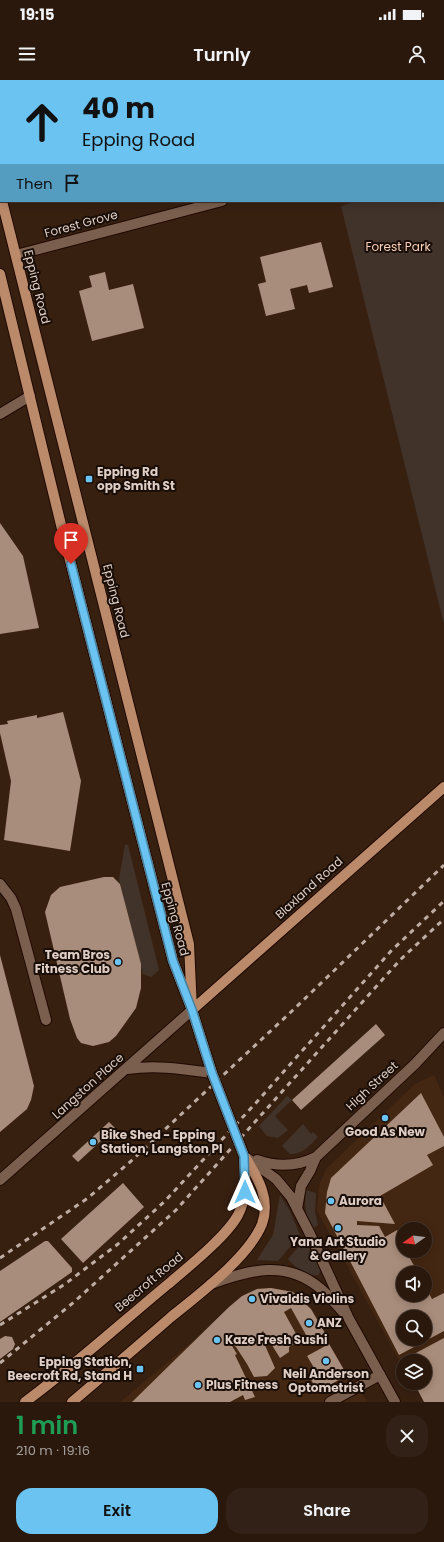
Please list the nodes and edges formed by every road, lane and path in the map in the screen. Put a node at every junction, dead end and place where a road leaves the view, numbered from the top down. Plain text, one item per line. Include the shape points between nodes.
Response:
1 (2, 202) edge
2 (218, 202) edge
3 (16, 255) junction
4 (0, 274) edge
5 (30, 396) junction
6 (0, 414) edge
7 (444, 787) edge
8 (0, 884) edge
9 (192, 1010) junction
10 (46, 1020) dead end
11 (444, 1033) edge
12 (127, 1069) junction
13 (212, 1073) junction
14 (244, 1156) junction
15 (316, 1157) junction
16 (0, 1180) edge
17 (298, 1209) junction
18 (210, 1284) junction
19 (349, 1319) junction
20 (380, 1375) junction
21 (25, 1402) edge
22 (72, 1402) edge
23 (330, 1402) edge
24 (395, 1402) edge

1 - 3 main road, Epping Road
2 - 3 street, Forest Grove
3 - 9 main road, Epping Road via 189,944
4 - 5 main road, Epping Road
5 - 6 street
5 - 9 main road, Epping Road via 173,961
7 - 9 main road, Blaxland Road
8 - 10 street via 16,909
9 - 12 street, Langston Place
9 - 13 main road, Epping Road
11 - 15 street, High Street via 415,1064
12 - 13 street via 167,1066
12 - 16 street, Langston Place
13 - 14 main road, Beecroft Road, bridge
14 - 15 street, High Street via 265,1163 287,1166 304,1163
14 - 17 street via 276,1178
14 - 18 main road, Beecroft Road via 262,1188 262,1224 246,1249
14 - 21 main road, Beecroft Road via 244,1201 238,1216 228,1228 191,1264
15 - 17 street, High Street via 301,1186
17 - 19 street
18 - 19 street, Beecroft Road via 250,1271 283,1270 321,1289
18 - 22 main road, Beecroft Road
19 - 20 street
20 - 23 street
20 - 24 street

